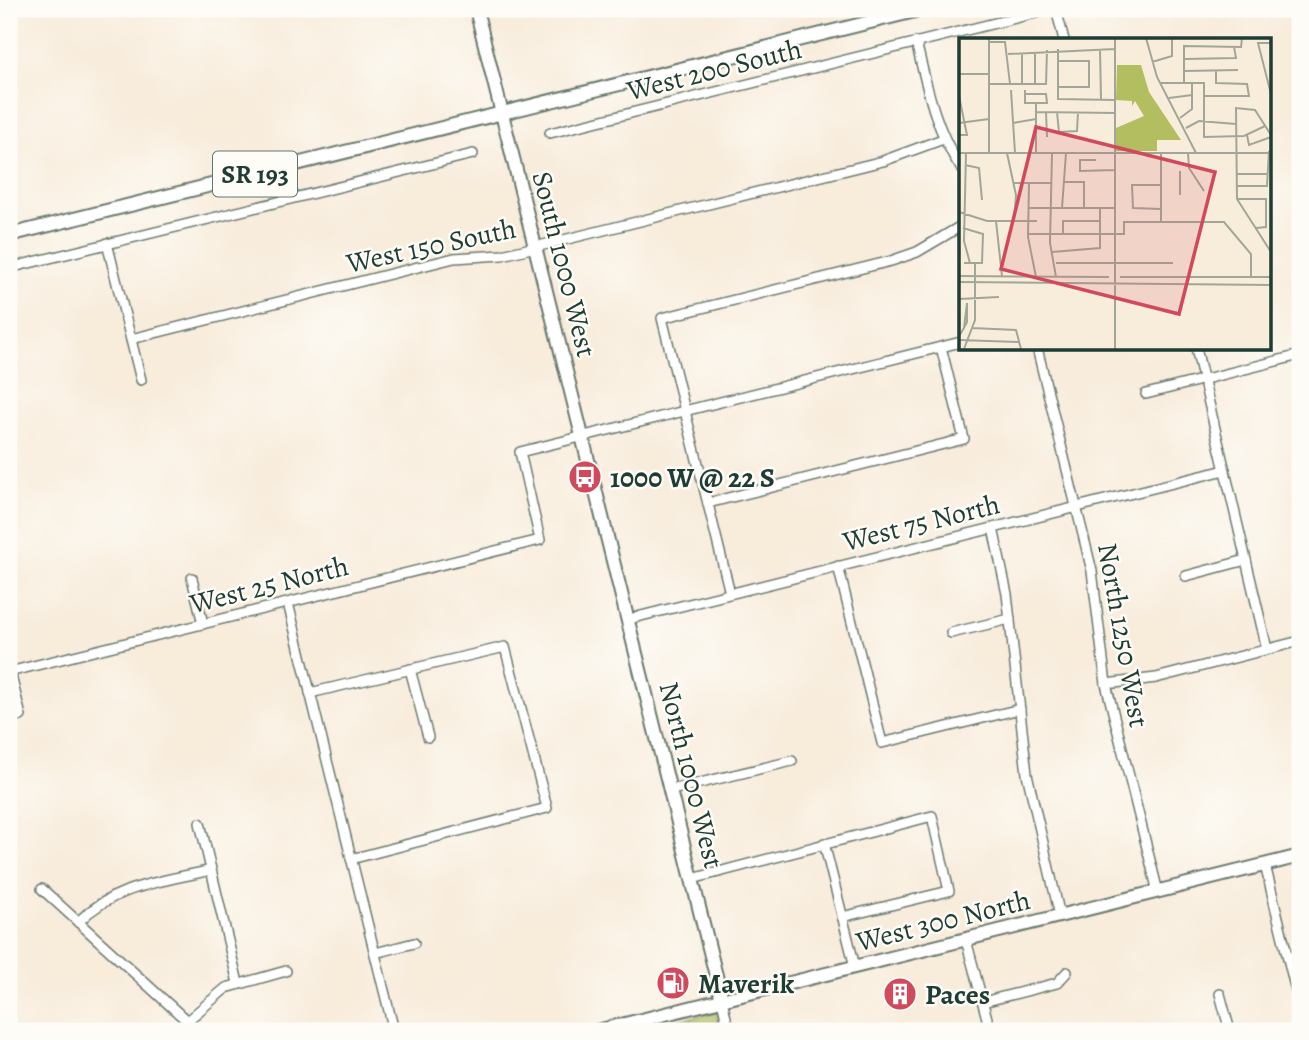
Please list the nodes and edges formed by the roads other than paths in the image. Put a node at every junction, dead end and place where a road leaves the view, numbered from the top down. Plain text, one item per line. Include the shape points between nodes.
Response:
1 (476, 9) edge
2 (923, 9) edge
3 (1054, 9) edge
4 (1063, 38) edge
5 (916, 42) junction
6 (502, 114) junction
7 (550, 133) dead end
8 (943, 139) junction
9 (473, 154) dead end
10 (959, 165) edge
11 (959, 227) edge
12 (9, 235) edge
13 (107, 243) junction
14 (535, 247) junction
15 (9, 268) edge
16 (131, 339) junction
17 (959, 342) edge
18 (941, 347) junction
19 (1037, 350) edge
20 (1196, 350) edge
21 (1300, 356) edge
22 (141, 380) dead end
23 (1203, 380) junction
24 (1146, 394) dead end
25 (685, 411) junction
26 (582, 437) junction
27 (1225, 470) junction
28 (708, 503) junction
29 (1076, 507) junction
30 (993, 528) junction
31 (606, 531) joint
32 (1246, 560) junction
33 (838, 566) junction
34 (1186, 576) dead end
35 (192, 578) dead end
36 (730, 593) junction
37 (288, 603) junction
38 (629, 619) junction
39 (1010, 619) junction
40 (203, 624) junction
41 (951, 634) dead end
42 (1300, 641) edge
43 (1267, 649) junction
44 (410, 668) junction
45 (9, 672) edge
46 (1106, 684) junction
47 (310, 693) junction
48 (1020, 709) junction
49 (21, 716) dead end
50 (428, 737) dead end
51 (792, 761) dead end
52 (671, 790) junction
53 (200, 823) dead end
54 (824, 843) junction
55 (1300, 856) edge
56 (351, 859) junction
57 (1265, 865) junction
58 (211, 870) junction
59 (692, 879) junction
60 (42, 889) dead end
61 (1158, 892) junction
62 (1060, 916) junction
63 (842, 917) junction
64 (78, 922) junction
65 (966, 940) junction
66 (414, 943) dead end
67 (374, 953) junction
68 (855, 967) junction
69 (286, 971) dead end
70 (1067, 972) dead end
71 (238, 983) junction
72 (1220, 994) dead end
73 (722, 1000) junction
74 (982, 1002) junction
75 (1300, 1007) edge
76 (187, 1021) junction
77 (989, 1026) dead end
78 (193, 1031) edge
79 (394, 1031) edge
80 (597, 1031) edge
81 (729, 1031) edge
82 (1230, 1031) edge

1 - 6 main road, South 1000 West
2 - 6 main road, SR 193
3 - 4 street
3 - 5 street, West 200 South
5 - 7 street, West 200 South
5 - 8 street
6 - 12 main road, SR 193
6 - 14 main road, South 1000 West
8 - 10 street
8 - 14 street, West 150 South via 883,161
9 - 13 street
11 - 25 street via 917,252 891,261 662,318
13 - 15 street
13 - 16 street
14 - 16 street, West 150 South via 454,258
14 - 26 main road, South 1000 West
16 - 22 street
17 - 18 street
18 - 25 street
18 - 28 street via 964,439
19 - 29 street, North 1250 West
20 - 23 street
21 - 23 street
23 - 24 street
23 - 27 street
25 - 26 street
25 - 28 street
26 - 31 main road, South 1000 West
26 - 37 street, West 25 North via 520,452 540,540
27 - 29 street, West 75 North
27 - 32 street
28 - 36 street
29 - 30 street, West 75 North
29 - 46 street, North 1250 West via 1092,571
30 - 33 street, West 75 North
30 - 39 street
31 - 38 main road, North 1000 West
32 - 34 street
32 - 43 street
33 - 36 street, West 75 North
33 - 48 street via 882,743
35 - 40 street
36 - 38 street, West 75 North
37 - 40 street, West 25 North
37 - 47 street
38 - 52 main road, North 1000 West
39 - 41 street
39 - 48 street
40 - 45 street, West 25 North
42 - 43 street
43 - 46 street via 1156,678
44 - 47 street
44 - 50 street
44 - 56 street via 505,647 547,808
45 - 49 street
46 - 61 street, North 1250 West
47 - 56 street
48 - 62 street via 1032,802
51 - 52 street
52 - 59 main road, North 1000 West
53 - 58 street
54 - 59 street
54 - 63 street
54 - 63 street via 932,816 949,891
55 - 57 main road, West 300 North
56 - 67 street
57 - 61 main road, West 300 North
57 - 75 street
58 - 64 street via 118,893 95,905
58 - 71 street
59 - 73 main road, North 1000 West
60 - 64 street
61 - 62 main road, West 300 North
62 - 65 main road, West 300 North
63 - 68 street
64 - 76 street
65 - 68 main road, West 300 North
65 - 74 street
66 - 67 street
67 - 79 street
68 - 73 main road, West 300 North
69 - 71 street
70 - 74 street via 1057,983
71 - 76 street via 211,997
72 - 82 street
73 - 80 main road, West 300 North
73 - 81 street, North 1000 West
74 - 77 street
76 - 78 street

